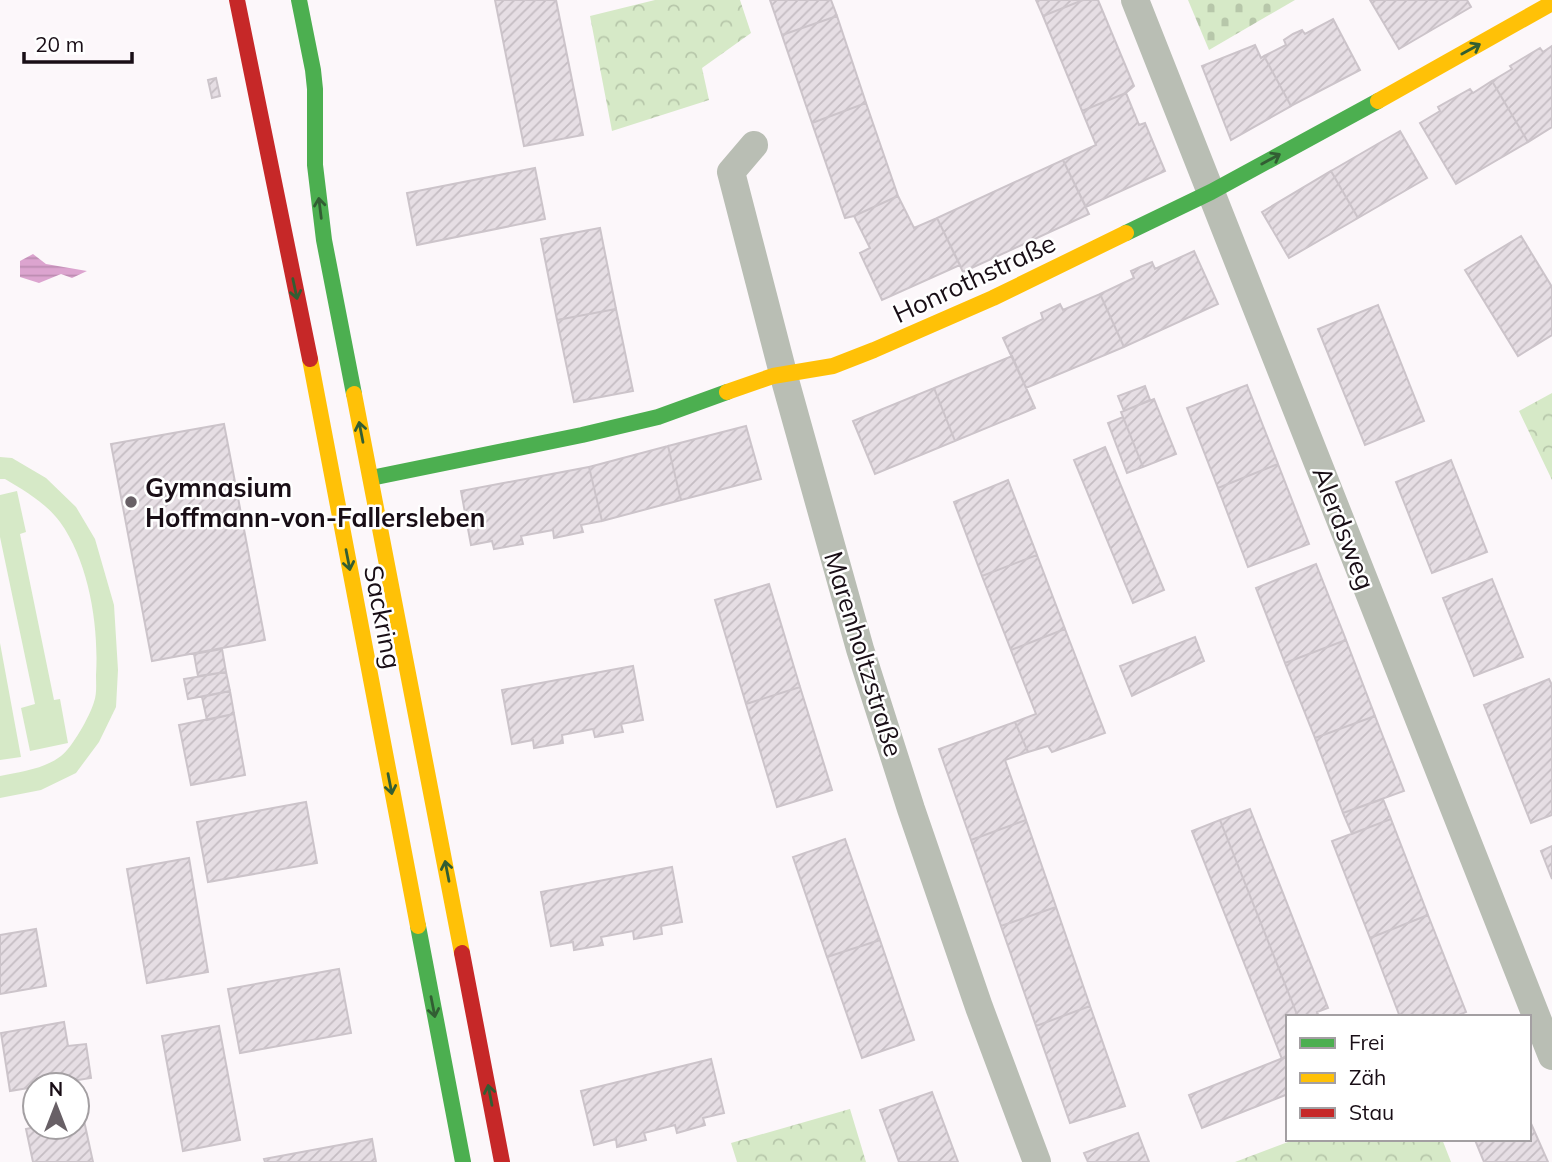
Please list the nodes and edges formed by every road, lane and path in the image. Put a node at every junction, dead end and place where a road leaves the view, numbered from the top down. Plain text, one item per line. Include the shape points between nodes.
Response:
1 (237, 0) edge
2 (299, 0) edge
3 (1135, 0) edge
4 (1552, 3) edge
5 (754, 145) dead end
6 (1211, 192) junction
7 (783, 373) junction
8 (371, 478) junction
9 (1552, 1056) edge
10 (463, 1162) edge
11 (502, 1162) edge
12 (1037, 1162) edge

1 -> 10 main road, Sackring
8 -> 2 main road, Sackring via 324,240 315,164 314,80
3 - 6 street, Alerdsweg
6 -> 4 main road, Honrothstraße
5 - 7 street, Marenholtzstraße via 731,172
6 - 7 main road, Honrothstraße via 874,350 833,366
6 - 9 street, Alerdsweg
7 - 8 main road, Honrothstraße via 658,416
7 - 12 street, Marenholtzstraße via 860,649 911,809
11 -> 8 main road, Sackring

